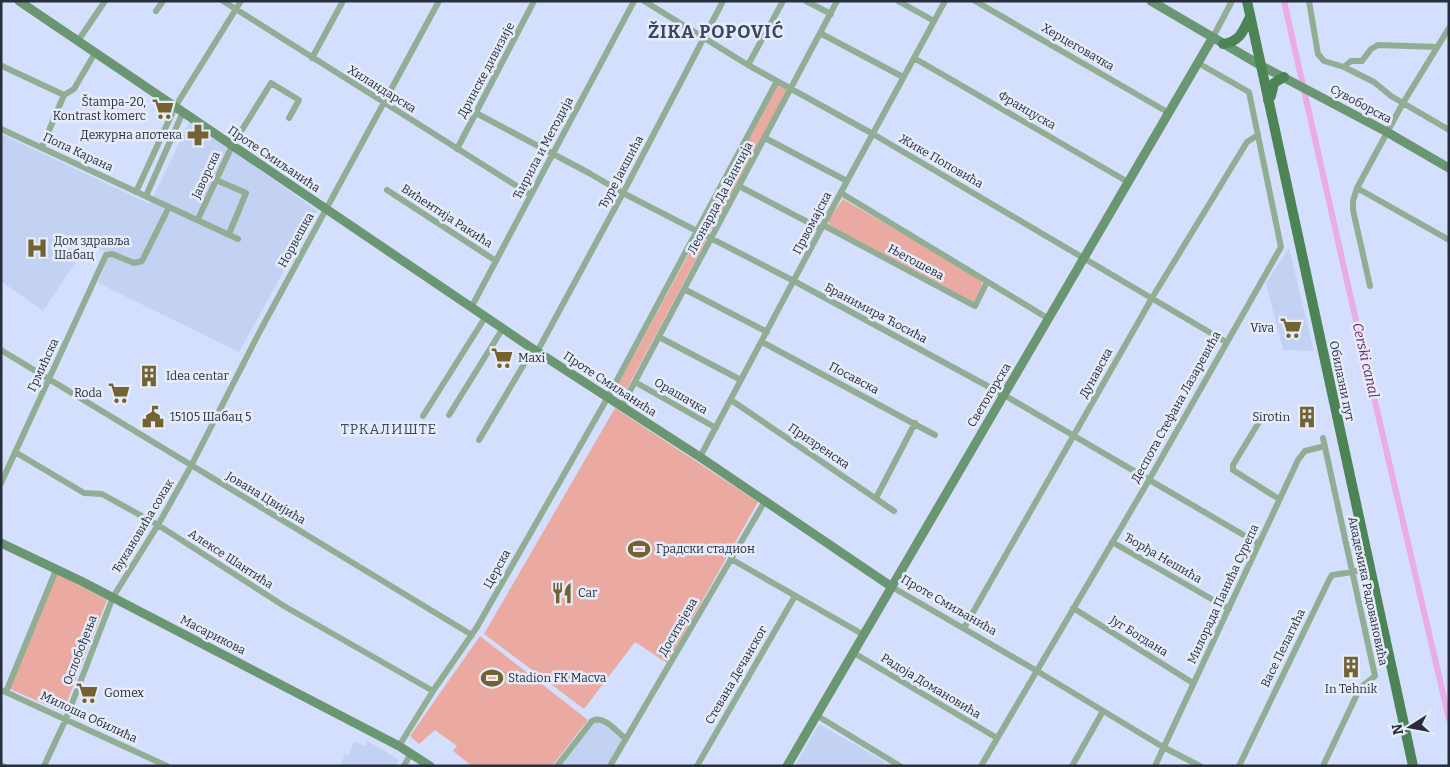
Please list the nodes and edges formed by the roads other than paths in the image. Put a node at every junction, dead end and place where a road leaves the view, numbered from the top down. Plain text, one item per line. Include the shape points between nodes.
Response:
1 (104, 1) edge
2 (163, 1) edge
3 (223, 1) edge
4 (241, 1) edge
5 (343, 1) edge
6 (439, 1) edge
7 (534, 1) edge
8 (634, 1) edge
9 (644, 1) edge
10 (723, 1) edge
11 (783, 1) edge
12 (806, 1) edge
13 (837, 1) edge
14 (898, 1) edge
15 (945, 1) edge
16 (976, 1) edge
17 (1151, 1) edge
18 (1232, 1) edge
19 (1246, 1) edge
20 (1309, 1) edge
21 (24, 2) edge
22 (237, 9) junction
23 (156, 11) dead end
24 (831, 14) junction
25 (1250, 17) junction
26 (934, 21) junction
27 (1449, 28) edge
28 (820, 33) junction
29 (1213, 37) junction
30 (704, 38) junction
31 (78, 42) junction
32 (1223, 44) junction
33 (1437, 47) junction
34 (95, 53) junction
35 (312, 58) junction
36 (914, 58) junction
37 (1198, 64) junction
38 (748, 65) junction
39 (1260, 65) junction
40 (2, 66) edge
41 (1344, 67) junction
42 (903, 77) junction
43 (1286, 78) junction
44 (777, 81) junction
45 (791, 89) junction
46 (64, 95) junction
47 (1268, 100) junction
48 (383, 102) junction
49 (1403, 103) junction
50 (179, 109) junction
51 (476, 113) junction
52 (1169, 113) junction
53 (288, 118) dead end
54 (1, 129) edge
55 (1449, 130) edge
56 (1387, 132) junction
57 (873, 134) junction
58 (1258, 135) junction
59 (765, 138) junction
60 (232, 146) junction
61 (42, 147) junction
62 (457, 149) junction
63 (552, 154) junction
64 (1449, 168) edge
65 (216, 180) junction
66 (847, 181) junction
67 (1128, 182) junction
68 (739, 186) junction
69 (1357, 188) junction
70 (386, 190) dead end
71 (136, 192) junction
72 (623, 193) junction
73 (840, 193) junction
74 (531, 195) junction
75 (146, 196) junction
76 (169, 206) junction
77 (326, 209) junction
78 (198, 219) junction
79 (822, 227) junction
80 (697, 231) junction
81 (229, 234) junction
82 (712, 238) junction
83 (238, 239) dead end
84 (1449, 240) edge
85 (1085, 258) junction
86 (496, 261) junction
87 (794, 281) junction
88 (987, 282) junction
89 (1370, 286) dead end
90 (684, 290) junction
91 (1152, 298) junction
92 (472, 306) junction
93 (486, 316) junction
94 (1049, 319) junction
95 (503, 328) junction
96 (767, 332) junction
97 (659, 337) junction
98 (762, 342) junction
99 (1226, 342) junction
100 (1, 350) edge
101 (535, 350) junction
102 (49, 379) junction
103 (741, 380) junction
104 (635, 382) junction
105 (1004, 395) junction
106 (608, 397) junction
107 (731, 400) junction
108 (622, 406) junction
109 (1267, 414) dead end
110 (423, 416) dead end
111 (449, 416) dead end
112 (915, 423) junction
113 (716, 428) junction
114 (935, 435) dead end
115 (1074, 436) junction
116 (1323, 438) dead end
117 (479, 440) dead end
118 (1325, 446) junction
119 (15, 452) junction
120 (700, 457) junction
121 (191, 466) junction
122 (1149, 480) junction
123 (1, 483) edge
124 (876, 498) junction
125 (1279, 499) junction
126 (765, 501) junction
127 (894, 511) dead end
128 (158, 525) junction
129 (1112, 542) junction
130 (1, 543) edge
131 (1259, 544) junction
132 (730, 559) junction
133 (1370, 567) junction
134 (56, 570) junction
135 (1353, 572) junction
136 (892, 586) junction
137 (795, 596) junction
138 (113, 597) junction
139 (1073, 608) junction
140 (1229, 609) junction
141 (964, 628) junction
142 (472, 635) junction
143 (864, 635) junction
144 (854, 653) junction
145 (1037, 671) junction
146 (1193, 683) junction
147 (4, 691) edge
148 (433, 691) junction
149 (1103, 711) junction
150 (816, 716) junction
151 (66, 719) junction
152 (998, 738) junction
153 (626, 739) junction
154 (399, 746) junction
155 (1163, 748) junction
156 (411, 753) junction
157 (46, 765) edge
158 (167, 766) edge
159 (404, 766) edge
160 (430, 766) edge
161 (557, 766) edge
162 (610, 766) edge
163 (697, 766) edge
164 (787, 766) edge
165 (900, 766) edge
166 (981, 766) edge
167 (1072, 766) edge
168 (1155, 766) edge
169 (1200, 766) edge
170 (1239, 766) edge
171 (1323, 766) edge
172 (1413, 766) edge

1 - 31 street
2 - 23 street
3 - 22 street, Хиландарска
4 - 22 street
5 - 35 street
6 - 48 street, Норвешка
7 - 51 street, Дринске дивизије
8 - 63 street, Ћирила и Методија
9 - 30 street, Жике Поповића
10 - 30 street, Ђуре Јакшића
11 - 38 street
12 - 24 street
13 - 24 street, Леонарда Да Винчија
14 - 26 street
15 - 26 street, Првомајска
16 - 52 street, Херцеговачка
17 - 29 street, Сувоборска
18 - 29 street
19 - 25 main road, Обилазни пут
20 - 41 street via 1318,54 1324,61
21 - 31 street, Проте Смиљанића
22 - 35 street, Хиландарска
22 - 50 street
24 - 28 street, Леонарда Да Винчија
25 - 32 main road via 1239,38
25 - 39 main road, Обилазни пут
26 - 36 street, Првомајска
27 - 33 street
28 - 42 street
28 - 45 street, Леонарда Да Винчија
29 - 32 street, Сувоборска
29 - 37 street, Светогорска
30 - 38 street, Жике Поповића
30 - 72 street, Ђуре Јакшића
31 - 34 street, Проте Смиљанића
32 - 39 street, Сувоборска
33 - 41 street via 1378,44 1362,61 1351,61
33 - 49 street
34 - 46 street via 74,89
34 - 50 street, Проте Смиљанића
35 - 48 street, Хиландарска
36 - 42 street, Првомајска
36 - 67 street, Француска
37 - 52 street, Светогорска
37 - 58 street, Деспота Стефана Лазаревића via 1249,92
38 - 44 street, Жике Поповића
39 - 43 street, Сувоборска
39 - 47 main road, Обилазни пут
40 - 46 street
41 - 49 street via 1374,82
42 - 57 street, Првомајска
43 - 47 main road via 1274,83
43 - 56 street, Сувоборска
44 - 45 street, Жике Поповића
44 - 80 street, Леонарда Да Винчија
45 - 57 street, Жике Поповића
45 - 59 street, Леонарда Да Винчија
46 - 61 street
47 - 133 main road, Обилазни пут
48 - 62 street, Хиландарска
48 - 77 street, Норвешка
49 - 55 street
49 - 56 street
50 - 60 street, Проте Смиљанића
50 - 71 street
50 - 75 street
51 - 62 street, Дринске дивизије
51 - 63 street, Бранимира Ћосића
52 - 67 street, Светогорска
53 - 60 street, Јаворска via 299,100 271,83
54 - 61 street, Попа Карана
56 - 64 street, Сувоборска
56 - 69 street
57 - 66 street, Првомајска
57 - 85 street, Жике Поповића
58 - 91 street, Дунавска via 1247,142
58 - 99 street, Деспота Стефана Лазаревића via 1282,247
59 - 66 street
59 - 68 street, Леонарда Да Винчија
60 - 65 street, Јаворска
60 - 77 street, Проте Смиљанића
61 - 71 street, Попа Карана
62 - 74 street, Хиландарска
63 - 72 street, Бранимира Ћосића
63 - 74 street, Ћирила и Методија
65 - 78 street, Јаворска
65 - 81 street via 246,193
66 - 73 street, Првомајска
67 - 85 street, Светогорска
68 - 79 street
68 - 82 street, Леонарда Да Винчија
69 - 84 street
69 - 89 street via 1353,210
70 - 86 street, Вићентија Ракића
71 - 75 street, Попа Карана
72 - 80 street, Бранимира Ћосића
72 - 101 street, Ђуре Јакшића
73 - 79 street, Првомајска
73 - 88 street, Његошева
74 - 86 street, Ћирила и Методија
75 - 76 street, Попа Карана
76 - 78 street, Попа Карана
76 - 102 street, Грмићска via 142,261 134,264 112,254 105,257
77 - 92 street, Проте Смиљанића
77 - 121 street, Норвешка
78 - 81 street, Попа Карана
79 - 87 street, Првомајска
79 - 88 street, Његошева via 975,306
80 - 82 street, Бранимира Ћосића
80 - 106 street, Леонарда Да Винчија
81 - 83 street, Попа Карана
82 - 87 street, Бранимира Ћосића
82 - 90 street, Леонарда Да Винчија
85 - 91 street, Жике Поповића
85 - 94 street, Светогорска
86 - 92 street, Ћирила и Методија
87 - 96 street, Првомајска
87 - 105 street, Бранимира Ћосића
88 - 94 street, Његошева
90 - 96 street
90 - 97 street, Леонарда Да Винчија
91 - 99 street, Жике Поповића
91 - 115 street, Дунавска
92 - 93 street, Проте Смиљанића
93 - 95 street, Проте Смиљанића
93 - 110 street
94 - 105 street, Светогорска
95 - 101 street, Проте Смиљанића
95 - 111 street
96 - 98 street, Првомајска
97 - 103 street
97 - 104 street, Леонарда Да Винчија
98 - 103 street, Првомајска
98 - 112 street, Посавска
99 - 122 street, Деспота Стефана Лазаревића
100 - 102 street, Јована Цвијића
101 - 106 street, Проте Смиљанића
101 - 117 street, Ђуре Јакшића
102 - 119 street, Грмићска
102 - 121 street, Јована Цвијића
103 - 107 street, Првомајска
104 - 108 street, Леонарда Да Винчија
104 - 113 street, Орашачка
105 - 115 street, Бранимира Ћосића
105 - 136 street, Светогорска
106 - 108 street, Проте Смиљанића
106 - 142 street, Церска
107 - 113 street, Првомајска
107 - 124 street, Призренска
108 - 120 street, Проте Смиљанића
109 - 125 street via 1259,422 1233,470
112 - 114 street, Посавска
112 - 124 street
113 - 120 street, Првомајска
115 - 122 street, Бранимира Ћосића
115 - 141 street, Дунавска
116 - 118 street, Академика Радовановића
118 - 125 street, Милорада Панића Сурепа via 1305,451
118 - 135 street, Академика Радовановића
119 - 123 street, Грмићска
119 - 128 street, Алексе Шантића via 84,492 102,494
120 - 126 street, Проте Смиљанића
121 - 128 street, Ђукановића сокак
121 - 142 street, Јована Цвијића
122 - 129 street, Деспота Стефана Лазаревића
122 - 131 street, Бранимира Ћосића
124 - 127 street, Призренска
125 - 131 street, Милорада Панића Сурепа
126 - 132 street, Доситејева
126 - 136 street, Проте Смиљанића
128 - 138 street, Ђукановића сокак
128 - 148 street, Алексе Шантића via 284,606
129 - 139 street, Деспота Стефана Лазаревића
129 - 140 street, Ђорђа Нешића
130 - 134 street, Масарикова
131 - 140 street, Милорада Панића Сурепа
132 - 137 street
132 - 153 street, Доситејева
133 - 135 street, Васе Пелагића
133 - 172 main road, Обилазни пут
134 - 138 street, Масарикова
134 - 147 street
135 - 170 street, Васе Пелагића via 1332,576 1329,580
135 - 171 street, Академика Радовановића via 1375,676 1360,688
136 - 141 street, Проте Смиљанића
136 - 143 street, Светогорска
137 - 143 street
137 - 163 street, Стевана Дечанског
138 - 151 street, Ослобођења
138 - 154 street, Масарикова
139 - 145 street, Деспота Стефана Лазаревића
139 - 146 street, Југ Богдана
140 - 146 street, Милорада Панића Сурепа
141 - 145 street, Проте Смиљанића
142 - 148 street, Церска
143 - 144 street, Светогорска
144 - 150 street, Светогорска
144 - 152 street, Радоја Домановића
145 - 149 street, Проте Смиљанића
145 - 152 street, Деспота Стефана Лазаревића
146 - 155 street, Милорада Панића Сурепа
147 - 151 street, Милоша Обилића
148 - 154 street, Церска
149 - 155 street, Проте Смиљанића
149 - 167 street
150 - 164 street, Светогорска
150 - 165 street
151 - 157 street, Ослобођења
151 - 158 street, Милоша Обилића
152 - 166 street, Деспота Стефана Лазаревића
153 - 161 street via 595,718
153 - 162 street, Доситејева
154 - 156 street, Масарикова
155 - 168 street, Милорада Панића Сурепа
155 - 169 street, Проте Смиљанића
156 - 159 street
156 - 160 street, Масарикова

